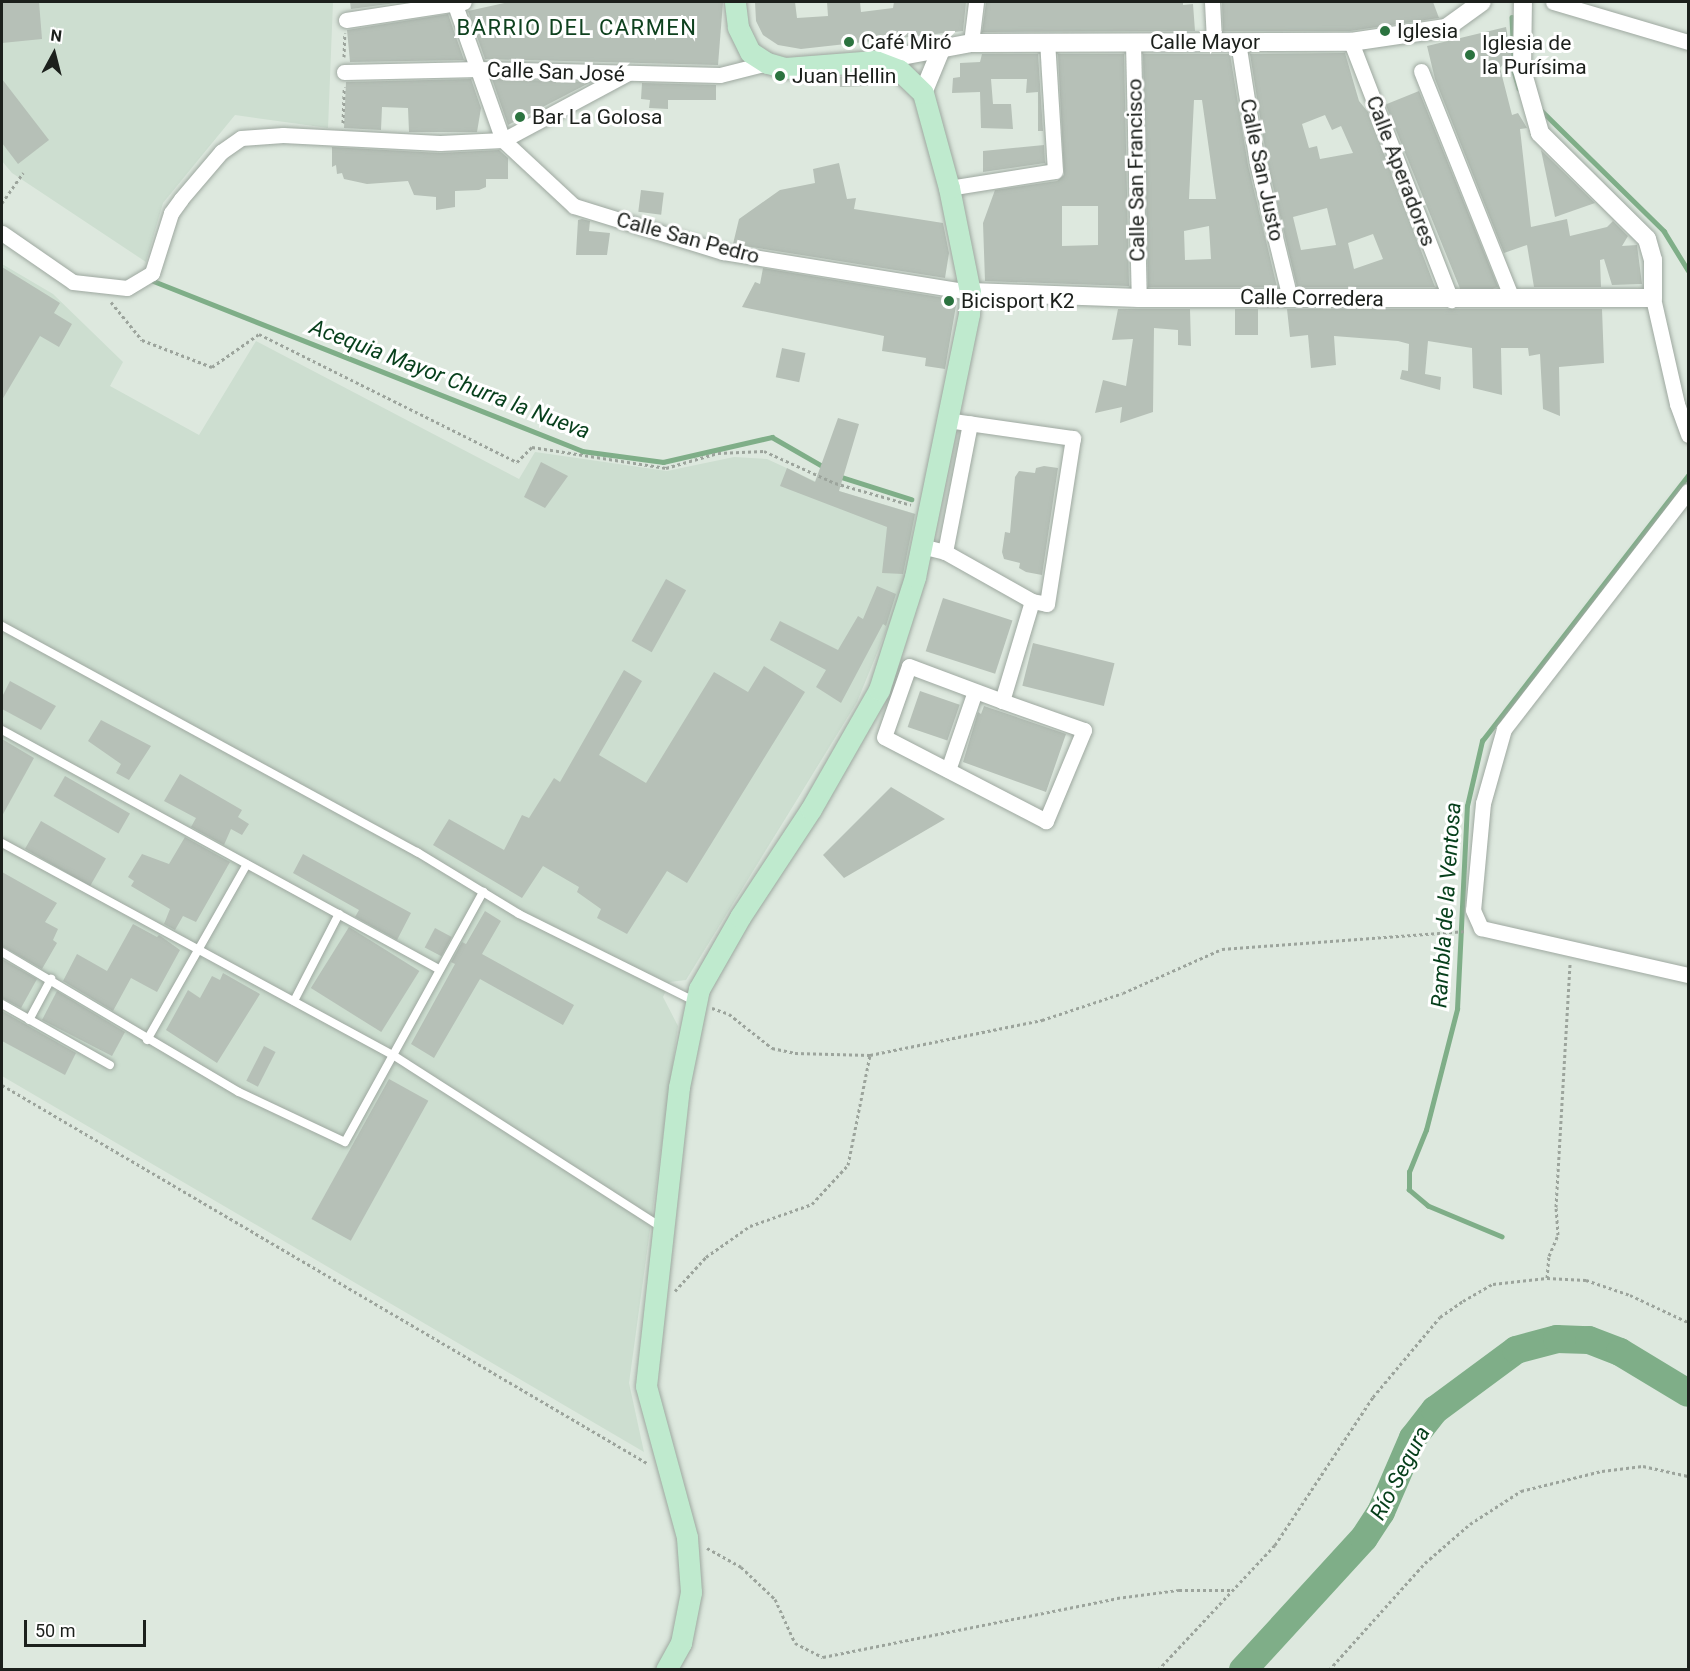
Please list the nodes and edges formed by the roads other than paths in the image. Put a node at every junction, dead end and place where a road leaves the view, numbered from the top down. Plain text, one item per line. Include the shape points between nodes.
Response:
1 (457, 2) edge
2 (735, 2) edge
3 (976, 2) edge
4 (1212, 2) edge
5 (1482, 2) edge
6 (1523, 2) edge
7 (1553, 2) edge
8 (1464, 7) edge
9 (346, 20) road end
10 (1214, 41) junction
11 (1047, 42) junction
12 (1133, 42) junction
13 (1238, 42) junction
14 (1351, 42) junction
15 (1689, 42) edge
16 (971, 43) junction
17 (940, 51) junction
18 (875, 61) junction
19 (767, 63) junction
20 (480, 69) junction
21 (1421, 71) dead end
22 (344, 72) road end
23 (626, 74) junction
24 (923, 93) junction
25 (503, 140) junction
26 (949, 188) junction
27 (2, 233) edge
28 (970, 292) junction
29 (1139, 298) junction
30 (1290, 298) junction
31 (1653, 298) junction
32 (1512, 299) junction
33 (1450, 300) junction
34 (946, 420) junction
35 (970, 423) junction
36 (1689, 435) edge
37 (1689, 491) edge
38 (921, 546) junction
39 (945, 552) junction
40 (1040, 602) junction
41 (2, 626) edge
42 (975, 691) junction
43 (1002, 701) junction
44 (2, 730) edge
45 (948, 770) junction
46 (2, 843) edge
47 (247, 864) junction
48 (483, 892) junction
49 (339, 914) junction
50 (198, 950) junction
51 (2, 952) edge
52 (440, 970) junction
53 (1689, 975) edge
54 (51, 979) junction
55 (294, 1001) junction
56 (696, 1002) junction
57 (2, 1004) edge
58 (29, 1020) junction
59 (147, 1040) junction
60 (393, 1055) junction
61 (110, 1065) dead end
62 (664, 1229) junction
63 (666, 1670) edge

1 - 9 street
1 - 20 street
2 - 19 main road via 738,27 750,52
3 - 16 street
4 - 10 street
5 - 8 street, Calle Mayor
6 - 31 street via 1522,70 1540,133 1647,239 1653,260
7 - 15 street
8 - 14 street, Calle Mayor via 1446,28
10 - 12 street, Calle Mayor
10 - 13 street, Calle Mayor
11 - 12 street, Calle Mayor
11 - 16 street, Calle Mayor
11 - 26 street via 1055,171
12 - 29 street, Calle San Francisco
13 - 14 street, Calle Mayor
13 - 30 street, Calle San Justo via 1257,163
14 - 33 street, Calle Aperadores
16 - 17 street, Calle Mayor
17 - 18 street, Calle Mayor
17 - 24 street
18 - 19 main road, Calle Mayor via 785,68
18 - 24 main road via 899,70
19 - 23 street, Calle San José via 720,75
20 - 22 street, Calle San José
20 - 23 street, Calle San José
20 - 25 street
21 - 32 street
23 - 25 street
24 - 26 main road
25 - 27 street via 343,140 283,135 241,138 221,152 181,198 171,213 152,273 127,288 106,289 73,282
25 - 28 street, Calle San Pedro via 574,206 723,252
26 - 28 main road
28 - 29 street, Calle Corredera
28 - 34 main road via 969,314
29 - 30 street, Calle Corredera
30 - 33 street, Calle Corredera
31 - 32 street, Calle Corredera
31 - 36 street via 1677,404
32 - 33 street, Calle Corredera
34 - 35 street
34 - 38 main road
35 - 39 street
35 - 40 street via 1073,438
37 - 53 street via 1504,729 1483,803 1473,910 1481,928
38 - 39 street
38 - 56 main road via 879,690 811,809 740,917 699,989
39 - 40 street
40 - 43 street
41 - 48 lane
42 - 43 street
42 - 45 street
42 - 45 street via 909,666 884,737
43 - 45 street via 1084,730 1046,821
44 - 47 lane
46 - 50 lane
47 - 49 lane
47 - 50 lane
48 - 52 lane
48 - 56 lane
49 - 52 lane
49 - 55 lane
50 - 55 lane
50 - 59 lane
51 - 54 lane
52 - 60 lane
54 - 58 lane
54 - 59 lane
55 - 60 lane
56 - 62 main road via 679,1087
57 - 58 lane
58 - 61 lane
59 - 60 lane via 239,1092 345,1142
60 - 62 lane
62 - 63 main road via 646,1386 687,1537 691,1592 681,1643

